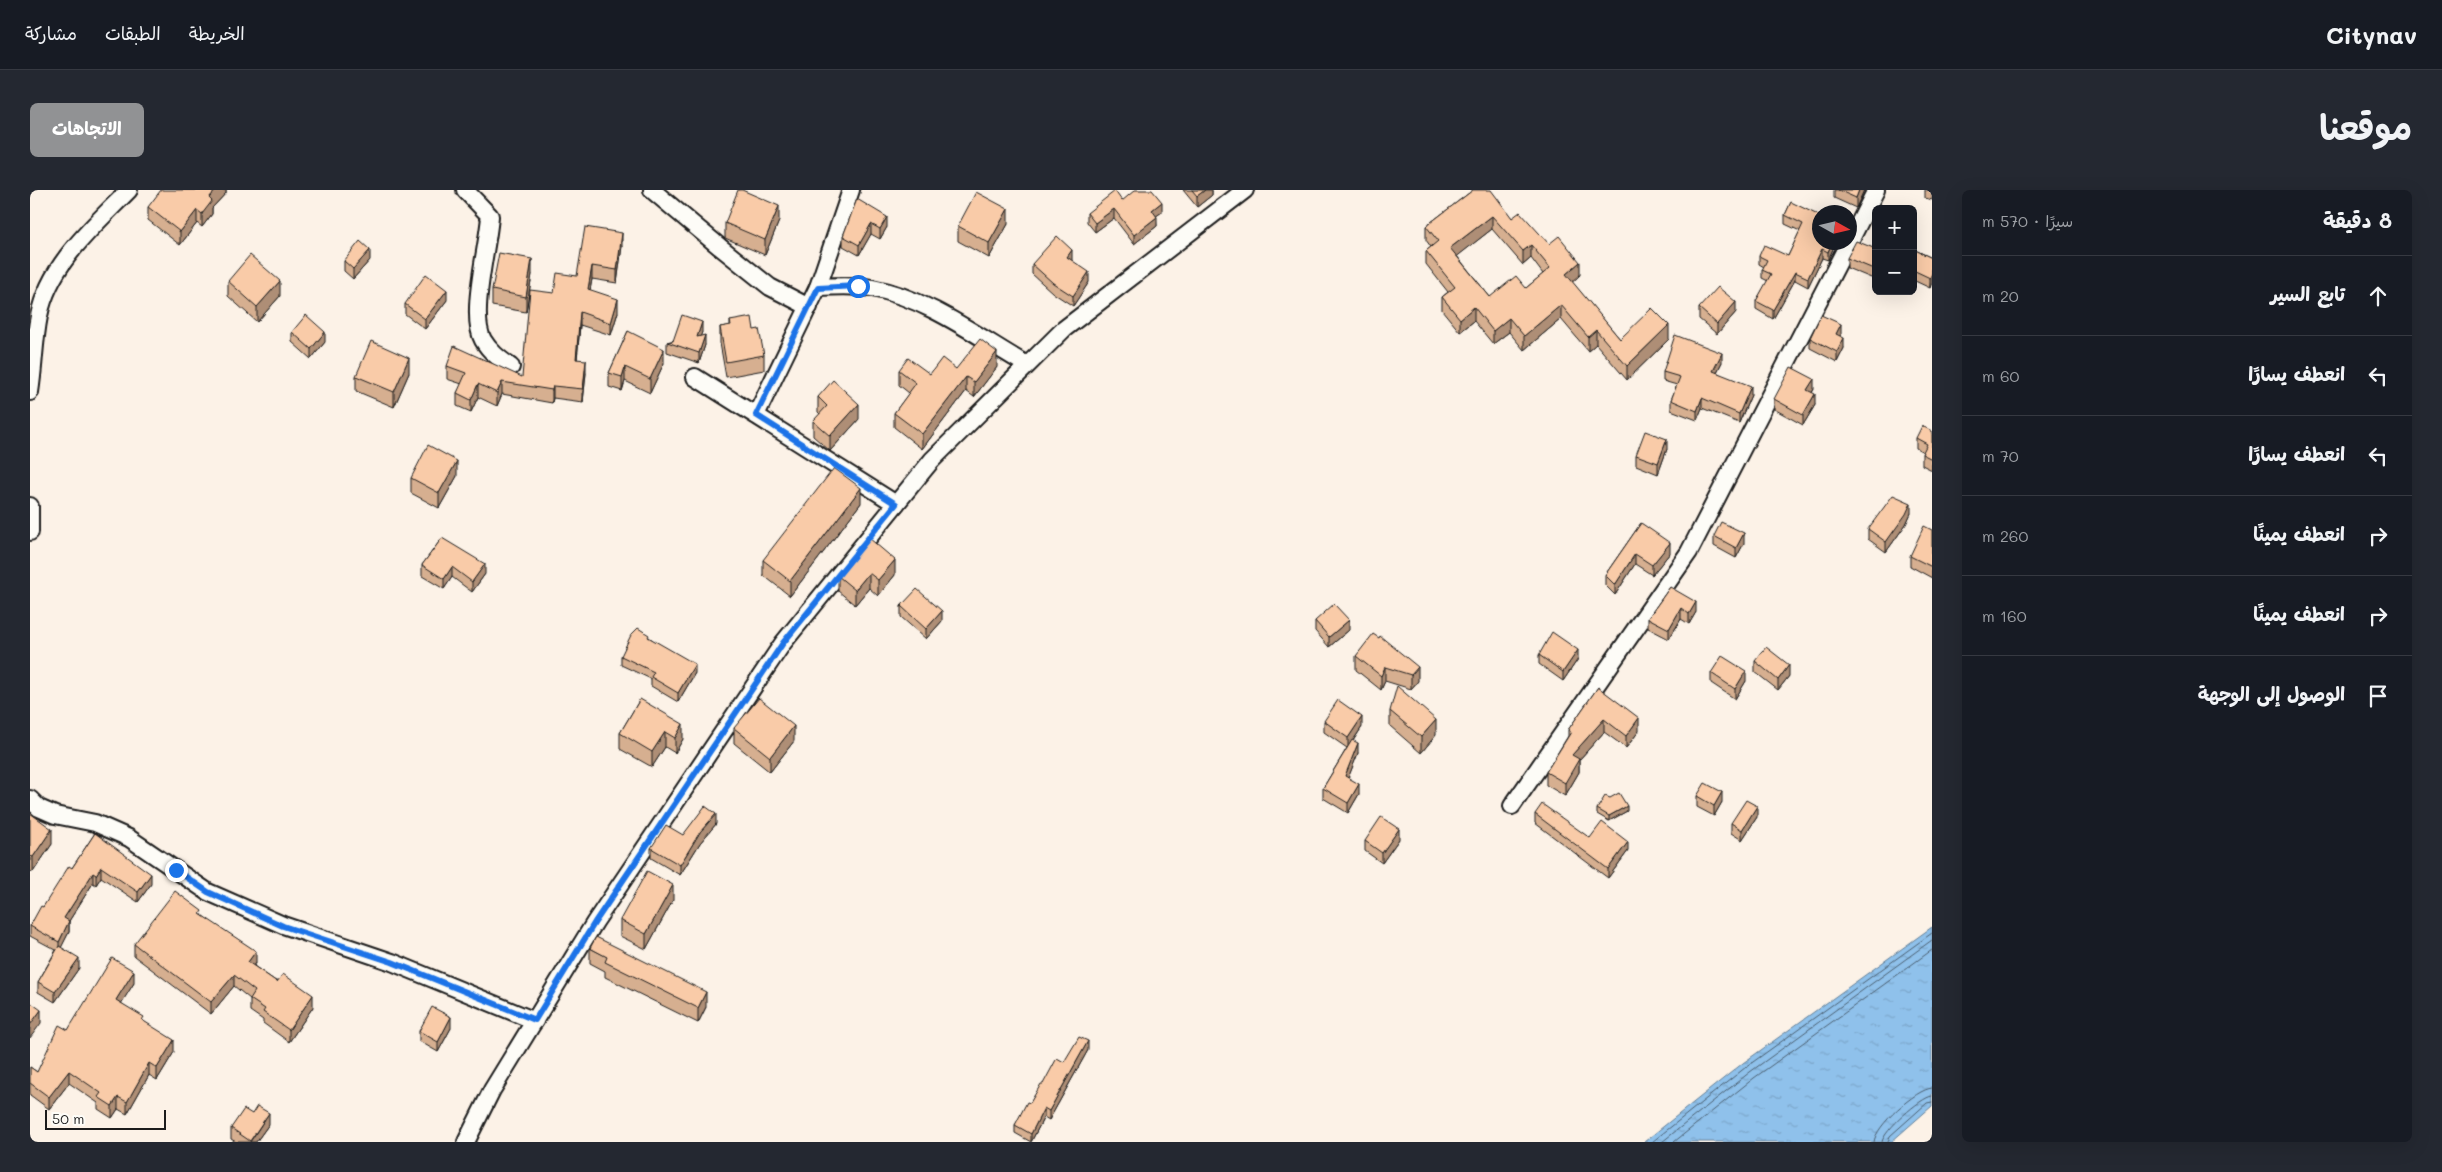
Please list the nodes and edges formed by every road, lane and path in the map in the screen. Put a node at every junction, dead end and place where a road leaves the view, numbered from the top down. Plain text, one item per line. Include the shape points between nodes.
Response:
1 (129, 190) edge
2 (465, 190) edge
3 (652, 190) edge
4 (851, 190) edge
5 (1244, 190) edge
6 (1876, 190) edge
7 (1857, 227) edge
8 (1845, 250) edge
9 (818, 288) junction
10 (809, 307) junction
11 (1027, 365) junction
12 (511, 367) dead end
13 (695, 377) dead end
14 (30, 392) edge
15 (756, 415) junction
16 (896, 504) junction
17 (30, 506) edge
18 (30, 532) edge
19 (30, 799) edge
20 (1512, 806) dead end
21 (535, 1020) junction
22 (466, 1142) edge

1 - 14 street via 72,249 48,285 39,315
2 - 12 street via 490,216 477,308 482,339 494,355
3 - 10 street via 770,287
4 - 9 street
5 - 11 street via 1064,329
6 - 7 street
8 - 20 street via 1689,552
9 - 10 street
9 - 11 street via 845,285 897,294 922,304
10 - 15 street
11 - 16 street via 932,460
13 - 15 street
15 - 16 street
16 - 21 street via 783,643 595,922
17 - 18 street
19 - 21 street via 54,815 95,823 129,838 208,892 283,926 392,962
21 - 22 street via 492,1090

